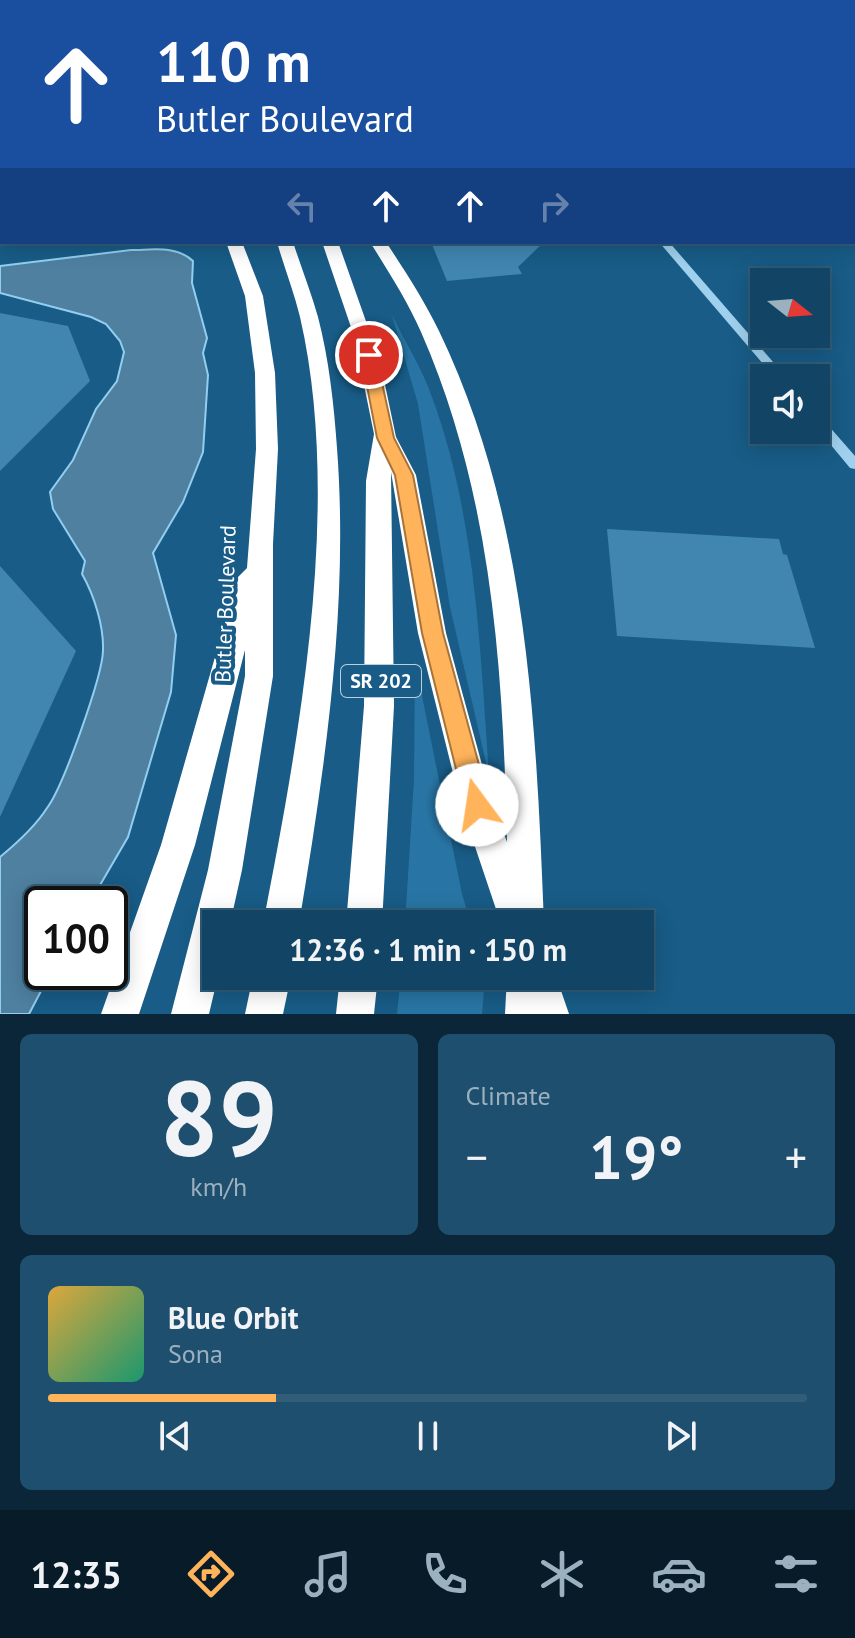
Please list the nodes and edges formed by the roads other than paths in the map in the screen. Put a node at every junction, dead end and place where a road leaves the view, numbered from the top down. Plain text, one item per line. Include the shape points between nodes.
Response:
1 (235, 244) edge
2 (286, 244) edge
3 (331, 244) edge
4 (379, 244) edge
5 (666, 244) edge
6 (769, 364) edge
7 (830, 436) edge
8 (386, 438) junction
9 (855, 465) edge
10 (260, 544) junction
11 (283, 910) edge
12 (365, 910) edge
13 (514, 910) edge
14 (526, 910) edge
15 (269, 990) edge
16 (358, 990) edge
17 (525, 990) edge
18 (542, 990) edge
19 (120, 1014) edge
20 (190, 1014) edge
21 (264, 1014) edge
22 (355, 1014) edge
23 (524, 1014) edge
24 (550, 1014) edge

1 - 10 highway, Butler Boulevard via 254,296 265,373 267,449
2 - 11 highway via 297,271 321,387 327,561 318,682
3 - 8 highway, SR 202 via 369,355
4 - 14 highway via 429,330 476,454 503,577 520,727
5 - 6 street
7 - 9 street
8 - 12 highway, SR 202 via 378,478 383,628
8 - 13 highway via 404,475 432,633 477,805
10 - 19 highway via 178,845
10 - 20 highway, Butler Boulevard via 259,676 225,870
15 - 21 highway
16 - 22 highway
17 - 23 highway
18 - 24 highway

